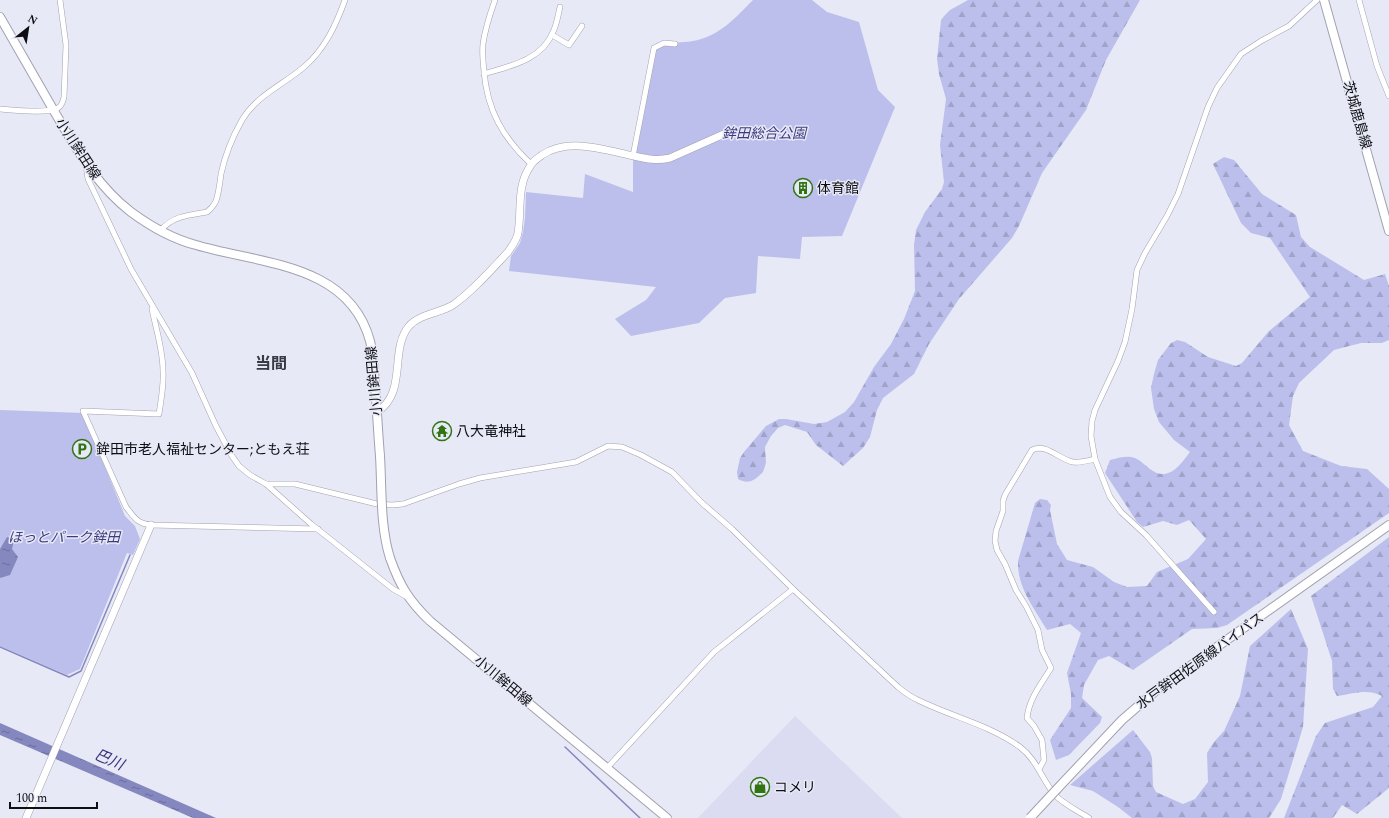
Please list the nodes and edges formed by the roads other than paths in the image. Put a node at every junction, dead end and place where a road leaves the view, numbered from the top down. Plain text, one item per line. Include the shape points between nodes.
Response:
1 (60, 0) edge
2 (344, 0) edge
3 (496, 0) edge
4 (1317, 0) edge
5 (1324, 0) edge
6 (1359, 0) edge
7 (560, 8) dead end
8 (0, 17) edge
9 (582, 26) dead end
10 (552, 35) junction
11 (675, 44) dead end
12 (484, 74) junction
13 (1389, 96) edge
14 (0, 109) edge
15 (54, 110) junction
16 (733, 130) dead end
17 (633, 156) junction
18 (531, 164) junction
19 (86, 165) junction
20 (1389, 229) edge
21 (161, 230) junction
22 (153, 307) junction
23 (377, 412) junction
24 (1094, 459) junction
25 (266, 484) junction
26 (151, 525) junction
27 (1389, 525) edge
28 (318, 529) junction
29 (793, 589) junction
30 (409, 598) junction
31 (1214, 612) dead end
32 (607, 768) junction
33 (1039, 769) junction
34 (26, 818) edge
35 (666, 818) edge
36 (1030, 818) edge
37 (1089, 818) edge

1 - 15 street via 66,44 64,97 62,105
2 - 21 street via 333,31 312,60 259,99 242,120 225,159 216,202 210,210 173,220
3 - 12 street via 483,44
4 - 24 street via 1289,26 1241,54 1216,88 1178,194 1138,270 1125,342 1092,421
5 - 20 main road, 茨城鹿島線
6 - 13 street via 1377,66
7 - 10 street
8 - 15 main road, 小川鉾田線
9 - 10 street via 569,45
10 - 12 street via 533,57
11 - 17 street via 664,42 654,48
12 - 18 street via 488,97 500,127 517,151
14 - 15 street
15 - 19 main road, 小川鉾田線
16 - 17 street via 665,159 650,160
17 - 18 street via 584,146 564,146 555,148
18 - 23 street via 522,183 518,234 514,243 465,296 445,309 409,326 401,342 394,388 386,404
19 - 21 main road, 小川鉾田線 via 122,204
19 - 22 street via 88,179 131,269
21 - 23 main road, 小川鉾田線 via 184,242 298,269 338,291 359,316 368,333
22 - 25 street via 192,373 232,456 244,471
22 - 26 street via 163,369 159,414 83,411 126,507 135,519
23 - 30 main road, 小川鉾田線, bridge via 386,542 399,582
24 - 31 street via 1110,497 1121,512 1146,535
24 - 33 street via 1074,462 1043,448 1032,450 1005,495 996,531 996,550 1038,630 1042,650 1050,668 1034,694 1027,718 1042,740 1044,760
25 - 28 street
25 - 29 street via 295,484 378,504 403,504 480,478 576,462 608,446 622,447 672,472
26 - 28 street
26 - 34 street
27 - 36 main road, 水戸鉾田佐原線バイパス, bridge via 1159,688 1122,720
28 - 30 street via 393,589
29 - 32 street via 714,652
29 - 33 street via 898,687 917,700 1007,738 1022,748
30 - 32 main road, 小川鉾田線 via 430,621
32 - 35 main road, 小川鉾田線
33 - 37 street via 1054,794

